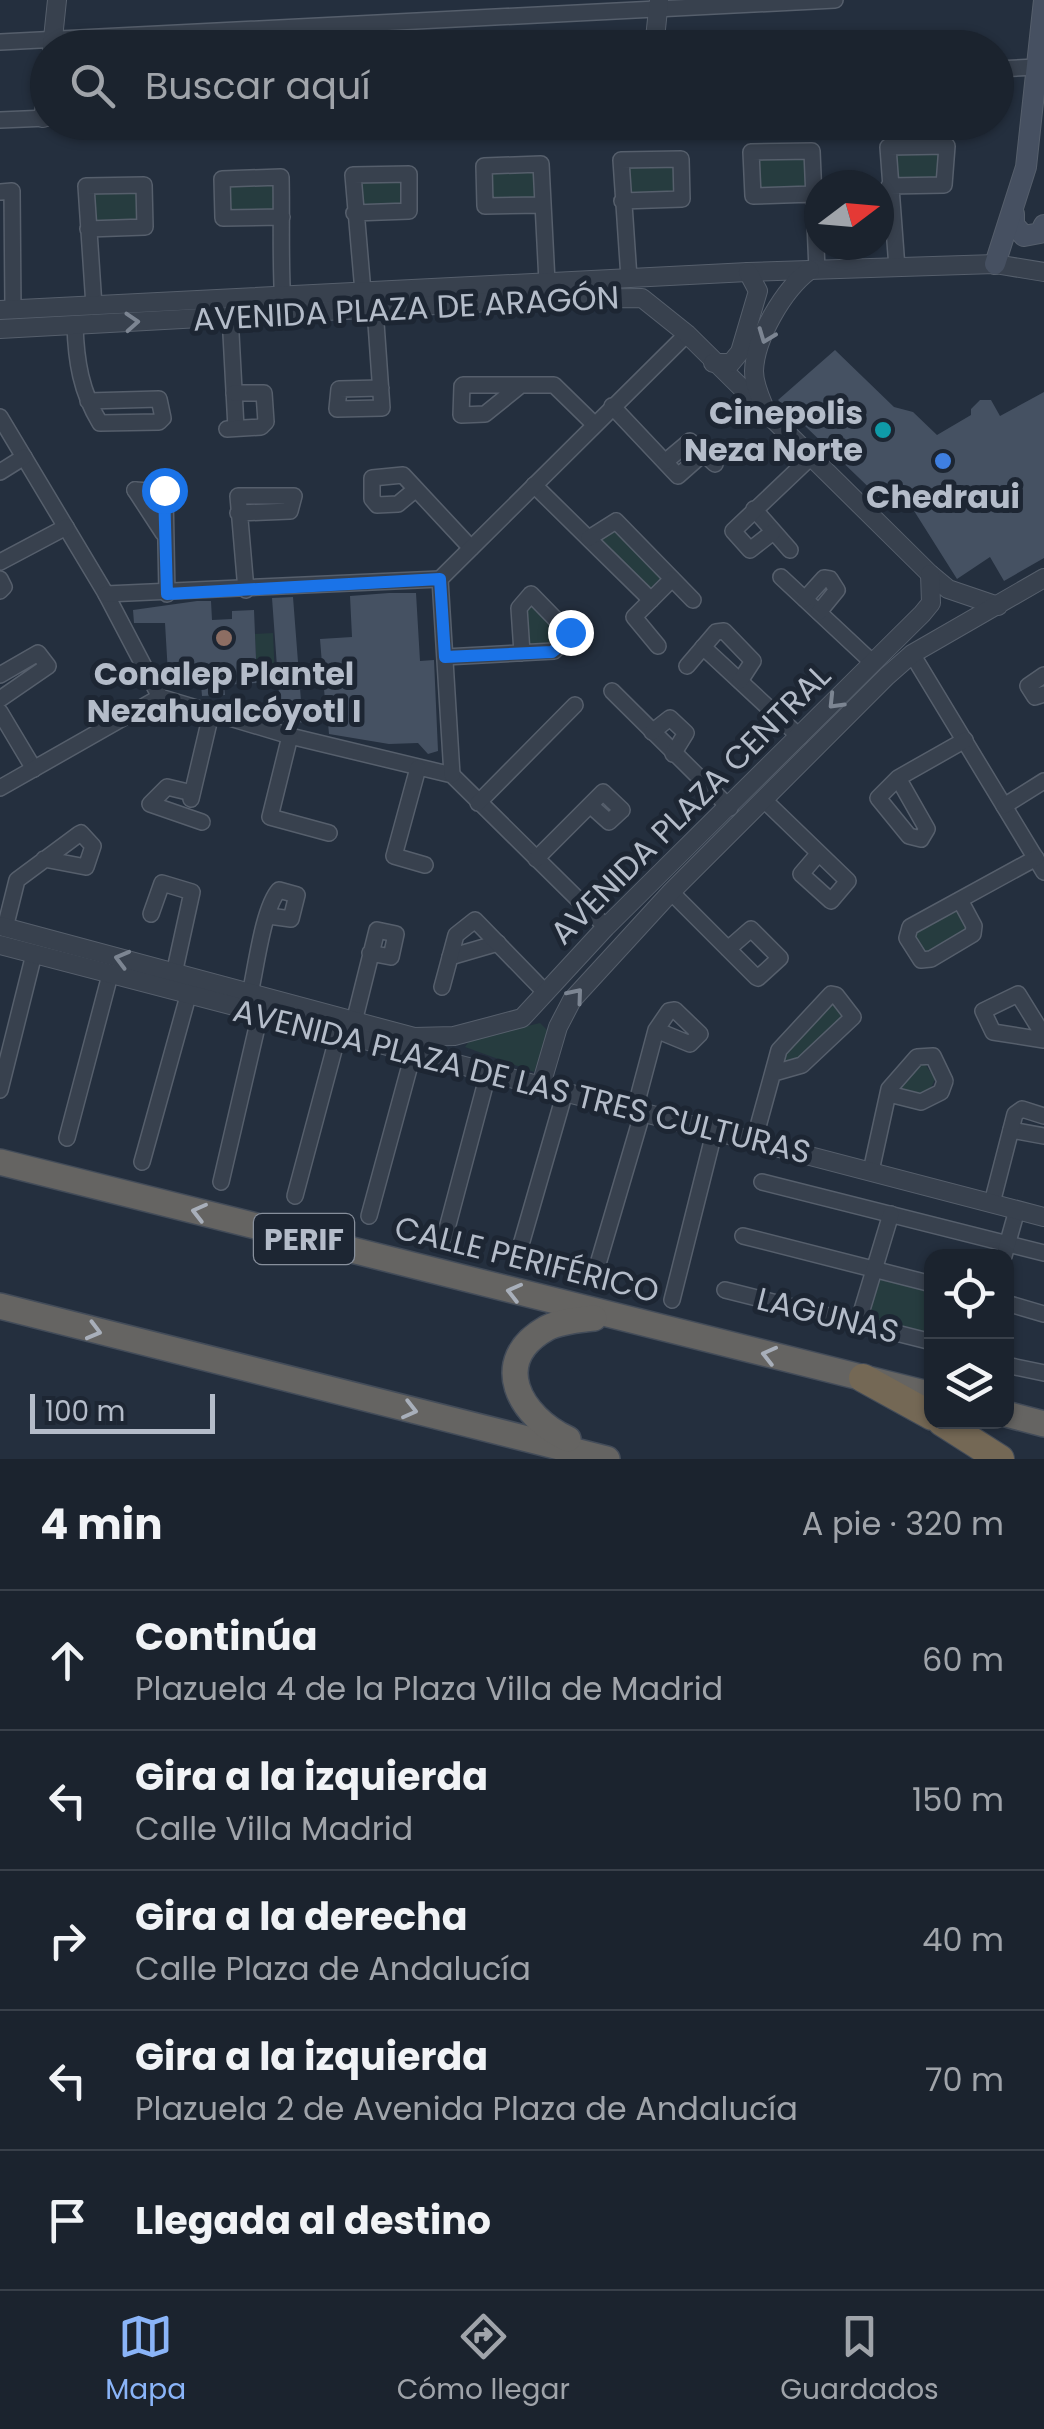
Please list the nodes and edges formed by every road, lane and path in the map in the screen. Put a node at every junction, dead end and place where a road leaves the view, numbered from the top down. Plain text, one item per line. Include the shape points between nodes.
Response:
1 (57, 0) edge
2 (836, 0) edge
3 (1044, 0) edge
4 (659, 4) edge
5 (54, 30) edge
6 (264, 30) edge
7 (656, 30) edge
8 (0, 42) edge
9 (30, 43) edge
10 (1036, 67) junction
11 (1014, 68) edge
12 (30, 119) edge
13 (0, 120) edge
14 (889, 186) joint
15 (0, 192) edge
16 (813, 194) joint
17 (622, 201) junction
18 (543, 205) junction
19 (354, 213) dead end
20 (1014, 214) junction
21 (282, 216) junction
22 (1044, 225) edge
23 (88, 228) junction
24 (7, 232) edge
25 (894, 237) edge
26 (814, 260) edge
27 (995, 264) junction
28 (897, 268) junction
29 (814, 270) junction
30 (748, 272) junction
31 (1044, 272) edge
32 (664, 277) junction
33 (629, 278) junction
34 (547, 282) junction
35 (363, 292) junction
36 (283, 305) junction
37 (656, 305) junction
38 (94, 306) junction
39 (374, 309) junction
40 (6, 310) edge
41 (230, 316) junction
42 (75, 325) junction
43 (0, 329) edge
44 (687, 334) junction
45 (713, 362) junction
46 (522, 385) dead end
47 (381, 388) junction
48 (234, 392) junction
49 (88, 401) dead end
50 (612, 406) junction
51 (766, 414) junction
52 (0, 417) edge
53 (594, 424) junction
54 (24, 456) junction
55 (812, 456) junction
56 (709, 458) dead end
57 (0, 472) edge
58 (534, 485) junction
59 (416, 489) dead end
60 (754, 509) junction
61 (238, 513) dead end
62 (66, 526) junction
63 (773, 532) junction
64 (164, 535) dead end
65 (590, 538) junction
66 (470, 548) junction
67 (790, 550) dead end
68 (0, 562) edge
69 (930, 574) junction
70 (781, 577) dead end
71 (1044, 578) edge
72 (0, 579) edge
73 (440, 579) junction
74 (672, 579) junction
75 (246, 590) junction
76 (0, 591) edge
77 (106, 594) junction
78 (167, 594) junction
79 (805, 599) junction
80 (650, 600) junction
81 (693, 600) dead end
82 (998, 606) junction
83 (819, 612) junction
84 (922, 614) junction
85 (901, 636) junction
86 (945, 639) junction
87 (658, 646) dead end
88 (703, 647) junction
89 (522, 653) dead end
90 (912, 654) junction
91 (445, 657) junction
92 (873, 663) junction
93 (687, 666) dead end
94 (1044, 674) edge
95 (0, 675) edge
96 (740, 681) junction
97 (612, 691) dead end
98 (1044, 694) edge
99 (160, 696) junction
100 (0, 699) edge
101 (575, 705) dead end
102 (0, 712) edge
103 (212, 714) junction
104 (652, 732) junction
105 (795, 732) junction
106 (290, 736) junction
107 (965, 740) junction
108 (673, 754) junction
109 (418, 768) junction
110 (34, 769) junction
111 (452, 775) junction
112 (898, 778) dead end
113 (1044, 781) edge
114 (0, 788) edge
115 (192, 793) junction
116 (762, 799) junction
117 (478, 804) junction
118 (590, 806) dead end
119 (1004, 806) junction
120 (730, 808) junction
121 (329, 833) dead end
122 (403, 834) dead end
123 (819, 853) dead end
124 (536, 859) junction
125 (44, 860) dead end
126 (1040, 865) edge
127 (670, 892) junction
128 (960, 900) junction
129 (151, 914) dead end
130 (269, 916) dead end
131 (606, 926) junction
132 (2, 933) edge
133 (498, 942) junction
134 (728, 949) dead end
135 (370, 953) dead end
136 (34, 954) junction
137 (450, 957) junction
138 (174, 974) junction
139 (110, 976) junction
140 (442, 986) dead end
141 (546, 993) junction
142 (250, 994) junction
143 (188, 996) junction
144 (260, 1014) junction
145 (522, 1018) junction
146 (354, 1022) junction
147 (558, 1027) junction
148 (656, 1030) dead end
149 (338, 1035) junction
150 (454, 1036) junction
151 (412, 1054) junction
152 (464, 1068) junction
153 (774, 1073) junction
154 (488, 1074) junction
155 (541, 1085) junction
156 (0, 1090) edge
157 (564, 1092) junction
158 (889, 1094) dead end
159 (639, 1105) junction
160 (1044, 1116) edge
161 (715, 1129) junction
162 (1011, 1130) junction
163 (756, 1132) junction
164 (1044, 1136) edge
165 (67, 1138) dead end
166 (0, 1162) edge
167 (142, 1162) dead end
168 (873, 1163) junction
169 (220, 1182) dead end
170 (762, 1182) dead end
171 (295, 1196) dead end
172 (994, 1197) junction
173 (1017, 1210) junction
174 (891, 1214) junction
175 (369, 1216) dead end
176 (1044, 1217) edge
177 (444, 1236) dead end
178 (743, 1236) dead end
179 (990, 1240) junction
180 (987, 1249) edge
181 (1004, 1249) edge
182 (1006, 1249) edge
183 (1014, 1251) edge
184 (1044, 1254) edge
185 (516, 1262) dead end
186 (875, 1270) junction
187 (594, 1274) dead end
188 (924, 1282) edge
189 (725, 1290) dead end
190 (672, 1300) dead end
191 (1014, 1305) edge
192 (0, 1306) edge
193 (1044, 1314) edge
194 (609, 1316) junction
195 (858, 1323) junction
196 (924, 1340) edge
197 (1014, 1366) edge
198 (1044, 1374) edge
199 (863, 1378) junction
200 (924, 1393) edge
201 (924, 1412) edge
202 (1014, 1416) edge
203 (1044, 1424) edge
204 (953, 1429) edge
205 (610, 1459) edge
206 (1000, 1459) edge

1 - 5 street
2 - 4 street
3 - 10 main road
4 - 6 street
4 - 7 street
8 - 9 street
10 - 11 street
10 - 20 main road
12 - 13 street
14 - 14 street via 888,148 947,146 944,185
15 - 24 street via 12,192
16 - 16 street via 812,151 751,152 753,196
17 - 17 street via 620,160 681,159 682,200
17 - 33 street
18 - 18 street via 541,164 484,166 485,206
18 - 34 street
19 - 35 street
20 - 22 main road via 1024,236 1040,233
20 - 27 main road
21 - 21 street via 223,218 222,178 281,177
21 - 36 street
23 - 23 street via 86,186 144,184 145,227
23 - 38 street
24 - 40 street
25 - 28 street
26 - 29 street
27 - 28 street, AVENIDA PLAZA DE ARAGÓN
27 - 31 street, AVENIDA PLAZA DE ARAGÓN
28 - 29 street, AVENIDA PLAZA DE ARAGÓN
29 - 30 street, AVENIDA PLAZA DE ARAGÓN
29 -> 51 street via 782,294 756,362 755,384
30 - 32 street, AVENIDA PLAZA DE ARAGÓN
30 - 45 street via 758,291 740,352 731,364
32 - 33 street, AVENIDA PLAZA DE ARAGÓN
32 - 37 street via 652,289
33 - 34 street, AVENIDA PLAZA DE ARAGÓN
34 - 35 street, AVENIDA PLAZA DE ARAGÓN
35 - 36 street, AVENIDA PLAZA DE ARAGÓN
36 - 38 street, AVENIDA PLAZA DE ARAGÓN
36 - 39 street, AVENIDA PLAZA DE ARAGÓN
36 - 41 street, AVENIDA PLAZA DE ARAGÓN
37 - 39 street, AVENIDA PLAZA DE ARAGÓN via 621,296
37 - 44 street, AVENIDA PLAZA DE ARAGÓN
38 - 40 street, AVENIDA PLAZA DE ARAGÓN
39 - 47 street
42 -> 41 street, AVENIDA PLAZA DE ARAGÓN
41 - 48 street
42 - 43 street, AVENIDA PLAZA DE ARAGÓN
42 - 49 street
44 - 45 street, AVENIDA PLAZA DE ARAGÓN
44 - 50 street
45 - 51 street, AVENIDA PLAZA DE ARAGÓN
46 - 53 street via 556,385
47 - 47 street via 380,411 338,411 338,390
48 - 48 street via 264,393 261,427 231,428
50 - 53 street
50 - 56 street via 665,462 688,441
51 - 55 street, AVENIDA PLAZA DE ARAGÓN
52 - 54 street
53 - 58 street
54 - 57 street
54 - 62 street
55 - 60 street
55 - 69 street, AVENIDA PLAZA DE ARAGÓN
58 - 65 street
58 - 66 street
59 - 66 street
60 - 63 street
60 - 63 street via 734,527 734,536 750,550
61 - 75 street
62 - 68 street
62 - 77 street
63 - 67 street
64 - 78 street
65 - 74 street via 616,521
65 - 80 street
66 - 73 street
69 - 82 street, AVENIDA PLAZA DE ARAGÓN via 960,594
69 - 84 street via 931,603
70 - 79 street
71 - 82 street
72 - 76 street
73 - 75 street
73 - 91 street
74 - 80 street
74 - 81 street
75 - 78 street
77 - 78 street
77 - 99 street
79 - 83 street
79 - 83 street via 830,579 837,590
80 - 87 street via 634,620
82 - 86 street, AVENIDA PLAZA CENTRAL
83 - 92 street
84 - 85 street, AVENIDA PLAZA CENTRAL
84 - 86 street via 943,618
85 - 90 street via 902,648
85 - 92 street, AVENIDA PLAZA CENTRAL
86 - 90 street, AVENIDA PLAZA CENTRAL
88 - 93 street
88 - 96 street
88 - 96 street via 716,632 726,632 754,662
89 - 91 street
90 - 107 street
90 - 116 street, AVENIDA PLAZA CENTRAL
91 - 111 street
92 -> 105 street, AVENIDA PLAZA CENTRAL
94 - 98 street via 1028,686 1034,697
95 - 100 street via 38,653 48,666
96 - 105 street
97 - 104 street
99 - 103 street
99 - 110 street
101 - 117 street
102 - 110 street
103 - 106 street
103 - 115 street
104 - 108 street
104 - 108 street via 670,718 686,733
105 - 120 street, AVENIDA PLAZA CENTRAL
106 - 109 street
106 - 121 street via 270,817
107 - 112 street
107 - 119 street
108 - 120 street
109 - 111 street
109 - 122 street
110 - 114 street
111 - 117 street
113 - 119 street
115 - 115 street via 194,820 154,809 150,801 167,787
116 - 123 street
116 - 127 street, AVENIDA PLAZA CENTRAL
117 - 124 street
118 - 124 street
119 - 126 street
120 - 131 street, AVENIDA PLAZA CENTRAL
124 - 131 street
125 - 132 street via 17,880
126 - 128 street
127 - 134 street
147 -> 127 street, AVENIDA PLAZA CENTRAL via 572,1000
128 - 128 street via 906,931 922,960 973,934
129 - 138 street via 162,883 192,892
130 - 142 street
131 - 141 street, AVENIDA PLAZA CENTRAL
132 - 136 street, AVENIDA PLAZA DE LAS TRES CULTURAS
138 -> 132 street, AVENIDA PLAZA DE LAS TRES CULTURAS
133 - 137 street
133 - 137 street via 472,921 456,935
133 - 141 street
135 - 146 street
136 - 139 street, AVENIDA PLAZA DE LAS TRES CULTURAS
136 - 156 street
137 - 140 street
138 - 142 street, AVENIDA PLAZA DE LAS TRES CULTURAS
139 - 143 street, AVENIDA PLAZA DE LAS TRES CULTURAS
139 - 165 street
141 - 145 street, AVENIDA PLAZA CENTRAL
142 - 146 street, AVENIDA PLAZA DE LAS TRES CULTURAS
143 - 144 street, AVENIDA PLAZA DE LAS TRES CULTURAS
143 - 167 street
144 - 149 street, AVENIDA PLAZA DE LAS TRES CULTURAS
144 - 169 street
145 - 147 street via 544,1014
145 - 150 street
146 - 150 street, AVENIDA PLAZA DE LAS TRES CULTURAS via 426,1038
147 - 155 street, AVENIDA PLAZA CENTRAL
148 - 159 street
149 - 151 street, AVENIDA PLAZA DE LAS TRES CULTURAS
149 - 171 street
150 - 152 street via 454,1053
151 - 152 street, AVENIDA PLAZA DE LAS TRES CULTURAS
151 - 175 street
152 - 154 street, AVENIDA PLAZA DE LAS TRES CULTURAS
153 - 153 street via 788,1036 836,995 852,1016 802,1066
153 - 163 street
154 - 155 street, AVENIDA PLAZA DE LAS TRES CULTURAS
154 - 177 street
155 - 157 street, AVENIDA PLAZA DE LAS TRES CULTURAS
157 - 159 street, AVENIDA PLAZA DE LAS TRES CULTURAS
157 - 185 street
158 - 168 street
159 - 161 street, AVENIDA PLAZA DE LAS TRES CULTURAS
159 - 187 street
160 - 162 street via 1020,1110
161 - 163 street, AVENIDA PLAZA DE LAS TRES CULTURAS
161 - 190 street
162 - 164 street
162 - 172 street
163 - 168 street, AVENIDA PLAZA DE LAS TRES CULTURAS
194 -> 166 highway, CALLE PERIFÉRICO / PERIF
168 - 172 street, AVENIDA PLAZA DE LAS TRES CULTURAS
170 - 174 street
172 - 173 street, AVENIDA PLAZA DE LAS TRES CULTURAS
173 - 176 street, AVENIDA PLAZA DE LAS TRES CULTURAS
173 - 182 street
174 - 179 street
174 - 186 street
178 - 186 street
179 - 180 street
179 - 181 street
183 - 184 street
186 - 188 street
186 - 195 street
189 - 195 street, LAGUNAS
191 - 193 street
192 -> 205 highway
199 -> 194 highway, CALLE PERIFÉRICO / PERIF
194 - 205 highway via 544,1330 523,1352 517,1381 538,1423
195 - 196 street, LAGUNAS
197 - 198 street
199 - 200 highway, CALLE PERIFÉRICO / PERIF
199 - 201 highway, CALLE PERIFÉRICO
202 - 203 highway
204 - 206 highway

